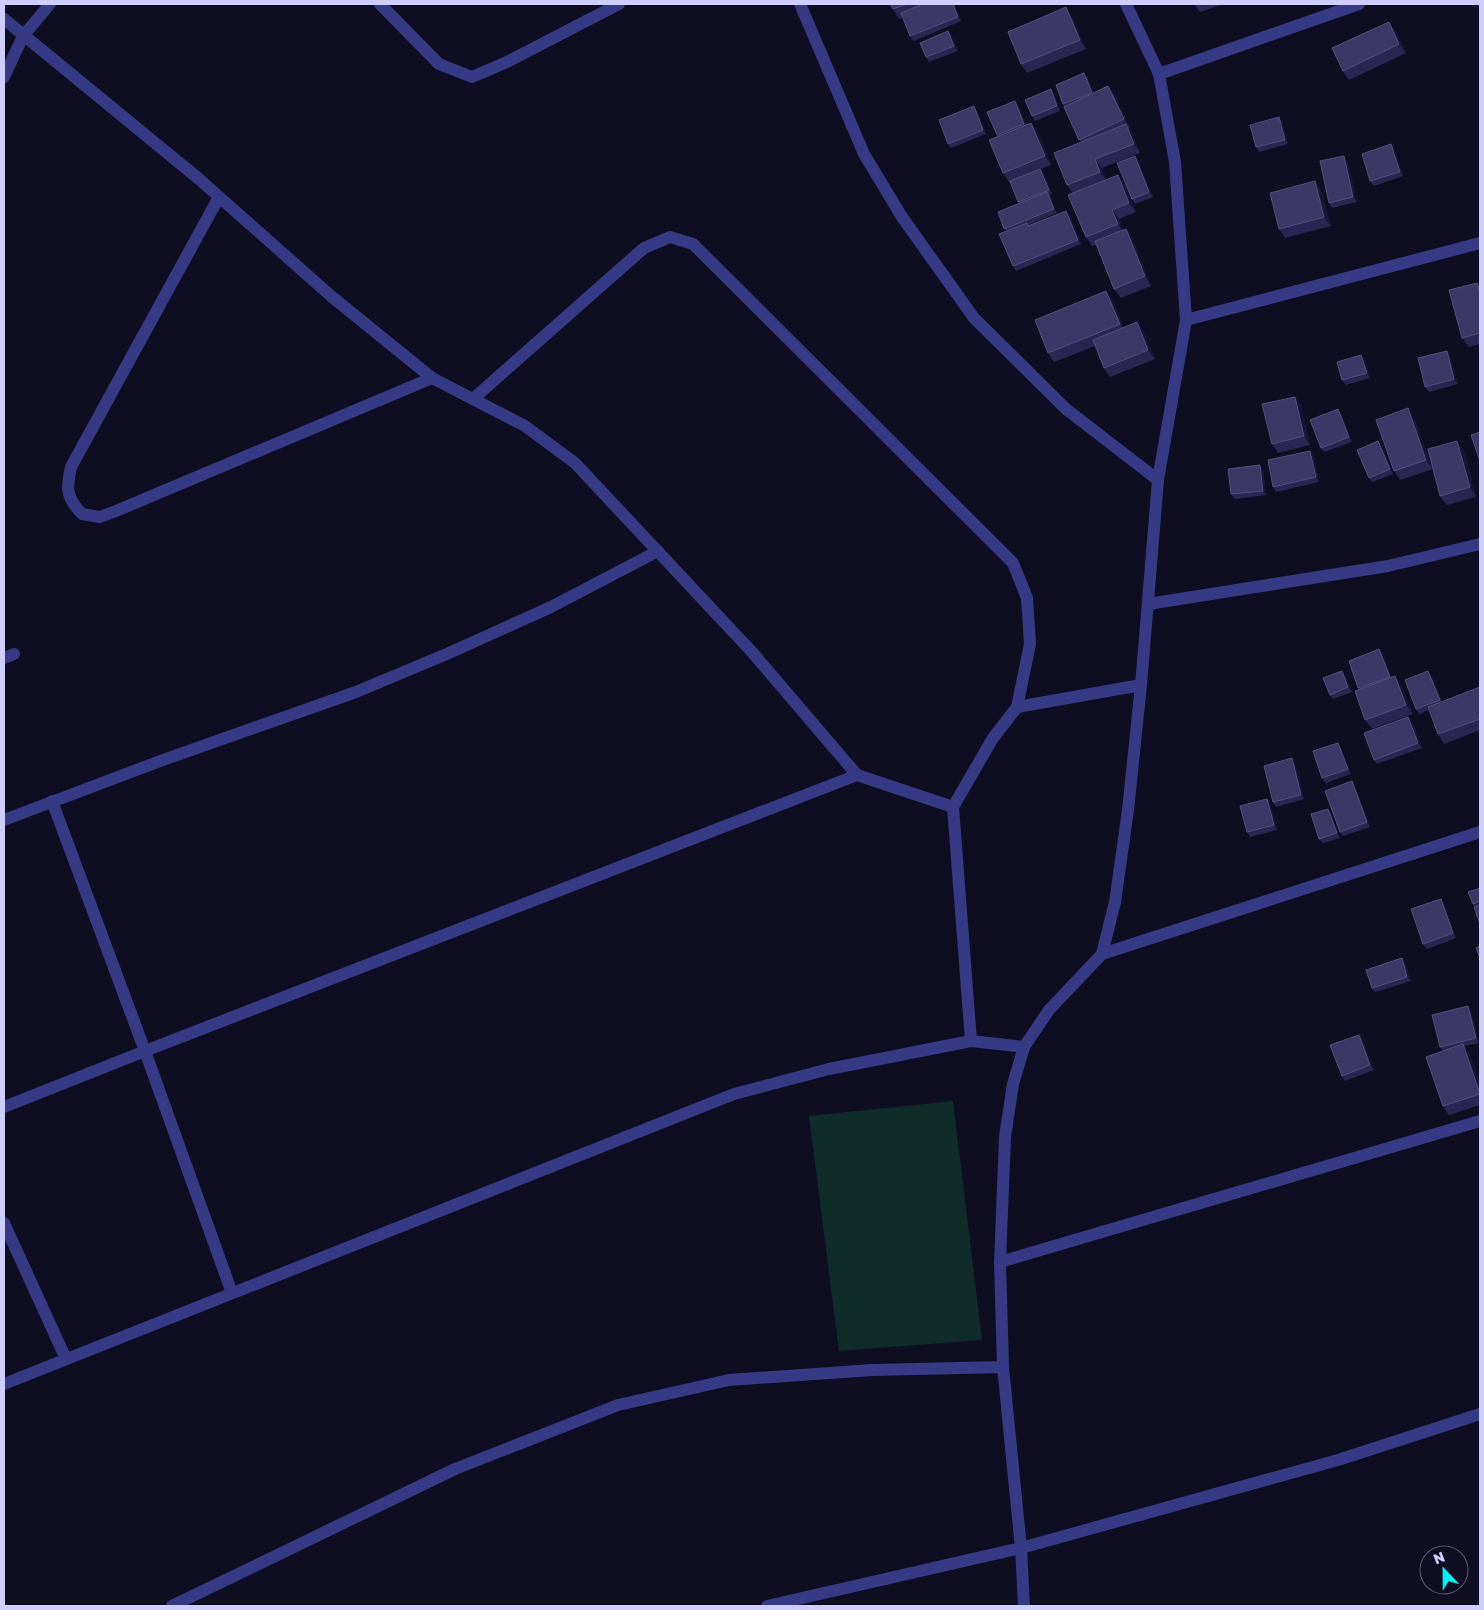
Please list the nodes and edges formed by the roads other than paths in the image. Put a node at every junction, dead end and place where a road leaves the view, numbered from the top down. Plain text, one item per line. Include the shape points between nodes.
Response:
1 (50, 4) edge
2 (380, 4) edge
3 (619, 4) edge
4 (800, 4) edge
5 (1126, 4) edge
6 (1359, 4) edge
7 (4, 19) edge
8 (23, 36) junction
9 (1159, 74) junction
10 (4, 77) edge
11 (219, 197) junction
12 (1480, 242) edge
13 (1186, 320) junction
14 (432, 378) junction
15 (473, 399) junction
16 (1158, 480) junction
17 (1480, 544) edge
18 (658, 552) junction
19 (1148, 604) junction
20 (1141, 685) junction
21 (1017, 707) junction
22 (857, 775) junction
23 (52, 802) junction
24 (953, 807) junction
25 (4, 820) edge
26 (1480, 832) edge
27 (1102, 954) junction
28 (972, 1041) junction
29 (1024, 1047) junction
30 (145, 1051) junction
31 (4, 1107) edge
32 (1480, 1121) edge
33 (4, 1223) edge
34 (1000, 1262) junction
35 (232, 1293) junction
36 (66, 1359) junction
37 (1003, 1367) junction
38 (4, 1384) edge
39 (1480, 1414) edge
40 (1021, 1548) junction
41 (172, 1606) edge
42 (766, 1606) edge
43 (1024, 1606) edge

1 - 8 street
2 - 3 street via 439,64 472,77
4 - 16 street via 864,154 902,217 974,318 1066,409
5 - 9 street
6 - 9 street
7 - 8 street
8 - 10 street
8 - 11 street
9 - 13 street via 1176,162
11 - 14 street via 331,296
11 - 14 street via 71,467 66,487 71,502 82,514 100,517 116,511
12 - 13 street
13 - 16 street
14 - 15 street
15 - 18 street via 525,426 575,463
15 - 21 street via 644,248 670,237 693,244 1013,563 1027,598 1030,644
16 - 19 street
17 - 19 street via 1388,566
18 - 22 street via 752,652
18 - 23 street via 551,607 365,689
19 - 20 street
20 - 21 street
20 - 27 street via 1126,829 1115,902
21 - 24 street via 992,738
22 - 24 street
22 - 30 street
23 - 25 street
23 - 30 street
24 - 28 street
26 - 27 street
27 - 29 street via 1048,1010
28 - 29 street
28 - 35 street via 829,1069 734,1094
29 - 34 street via 1013,1084 1005,1137
30 - 31 street
30 - 35 street
32 - 34 street
33 - 36 street
34 - 37 street
35 - 36 street
36 - 38 street
37 - 40 street
37 - 41 street via 872,1370 728,1380 618,1404 455,1469
39 - 40 street via 1338,1460
40 - 42 street
40 - 43 street

